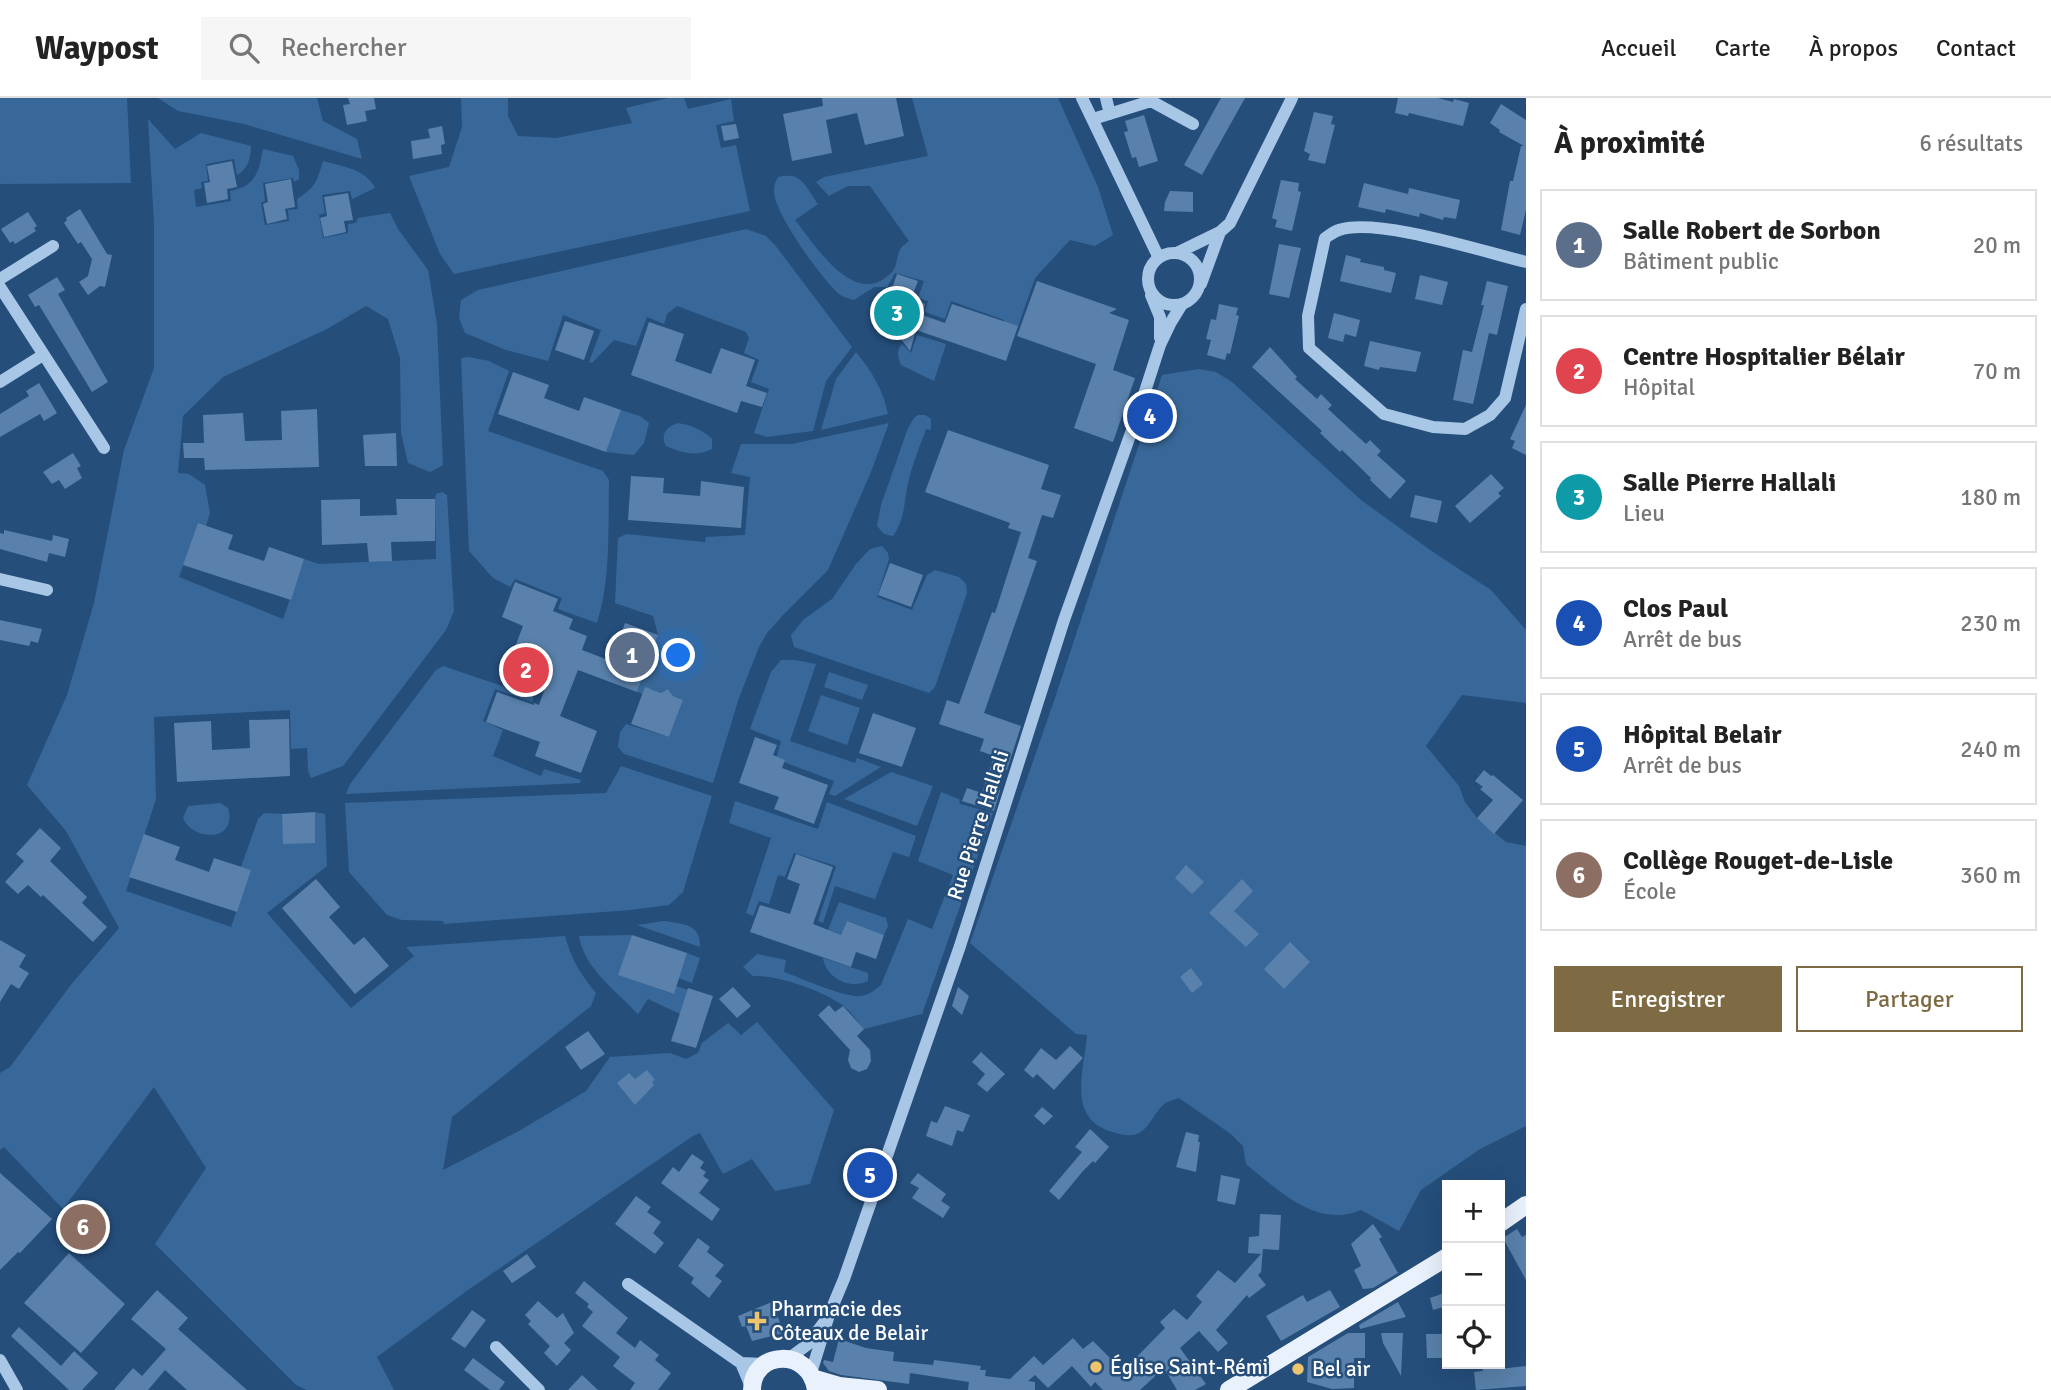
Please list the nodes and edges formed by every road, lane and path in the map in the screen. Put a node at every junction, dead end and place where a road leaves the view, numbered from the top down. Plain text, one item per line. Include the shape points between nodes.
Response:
1 (1082, 98) edge
2 (1106, 98) edge
3 (1292, 98) edge
4 (1110, 114) junction
5 (1093, 119) junction
6 (1194, 124) dead end
7 (1220, 232) junction
8 (53, 246) dead end
9 (1179, 252) junction
10 (1158, 256) junction
11 (1526, 262) edge
12 (0, 279) edge
13 (1201, 284) junction
14 (0, 287) edge
15 (1151, 295) junction
16 (1182, 304) junction
17 (1526, 309) edge
18 (1160, 345) junction
19 (43, 355) junction
20 (0, 382) edge
21 (104, 448) dead end
22 (0, 579) edge
23 (47, 590) dead end
24 (1526, 1205) edge
25 (1505, 1220) edge
26 (1442, 1260) edge
27 (628, 1284) dead end
28 (829, 1315) junction
29 (496, 1347) dead end
30 (788, 1359) junction
31 (0, 1360) edge
32 (741, 1363) junction
33 (766, 1364) junction
34 (814, 1381) edge
35 (9, 1386) edge
36 (538, 1390) edge
37 (752, 1390) edge
38 (878, 1390) edge
39 (1229, 1390) edge

1 - 5 street
2 - 4 street
3 - 7 street via 1230,223
4 - 5 street
4 - 6 street via 1151,102
5 - 10 street
7 - 9 street
7 - 13 street
8 - 12 street
9 - 10 street
9 - 13 street via 1197,263
10 - 15 street via 1146,274
11 - 17 street via 1410,233 1339,230 1325,238 1308,316 1309,348 1384,414 1433,427 1465,429 1490,415 1505,398
13 - 16 street via 1189,302
14 - 19 street
15 - 16 street via 1169,307
15 - 18 street, Rue Pierre Hallali via 1160,317
16 - 18 street, Rue Pierre Hallali
18 - 28 street, Rue Pierre Hallali via 1064,621 960,946
19 - 20 street
19 - 21 street
22 - 23 street
24 - 25 main road
26 - 39 main road
27 - 32 street
28 - 30 street, Rue Pierre Hallali via 807,1345
28 - 34 street, Rue Pierre Hallali
29 - 36 street
30 - 33 main road
30 - 34 main road via 795,1360
31 - 35 street
32 - 33 street
32 - 37 street
33 - 37 main road via 754,1377
34 - 38 main road

